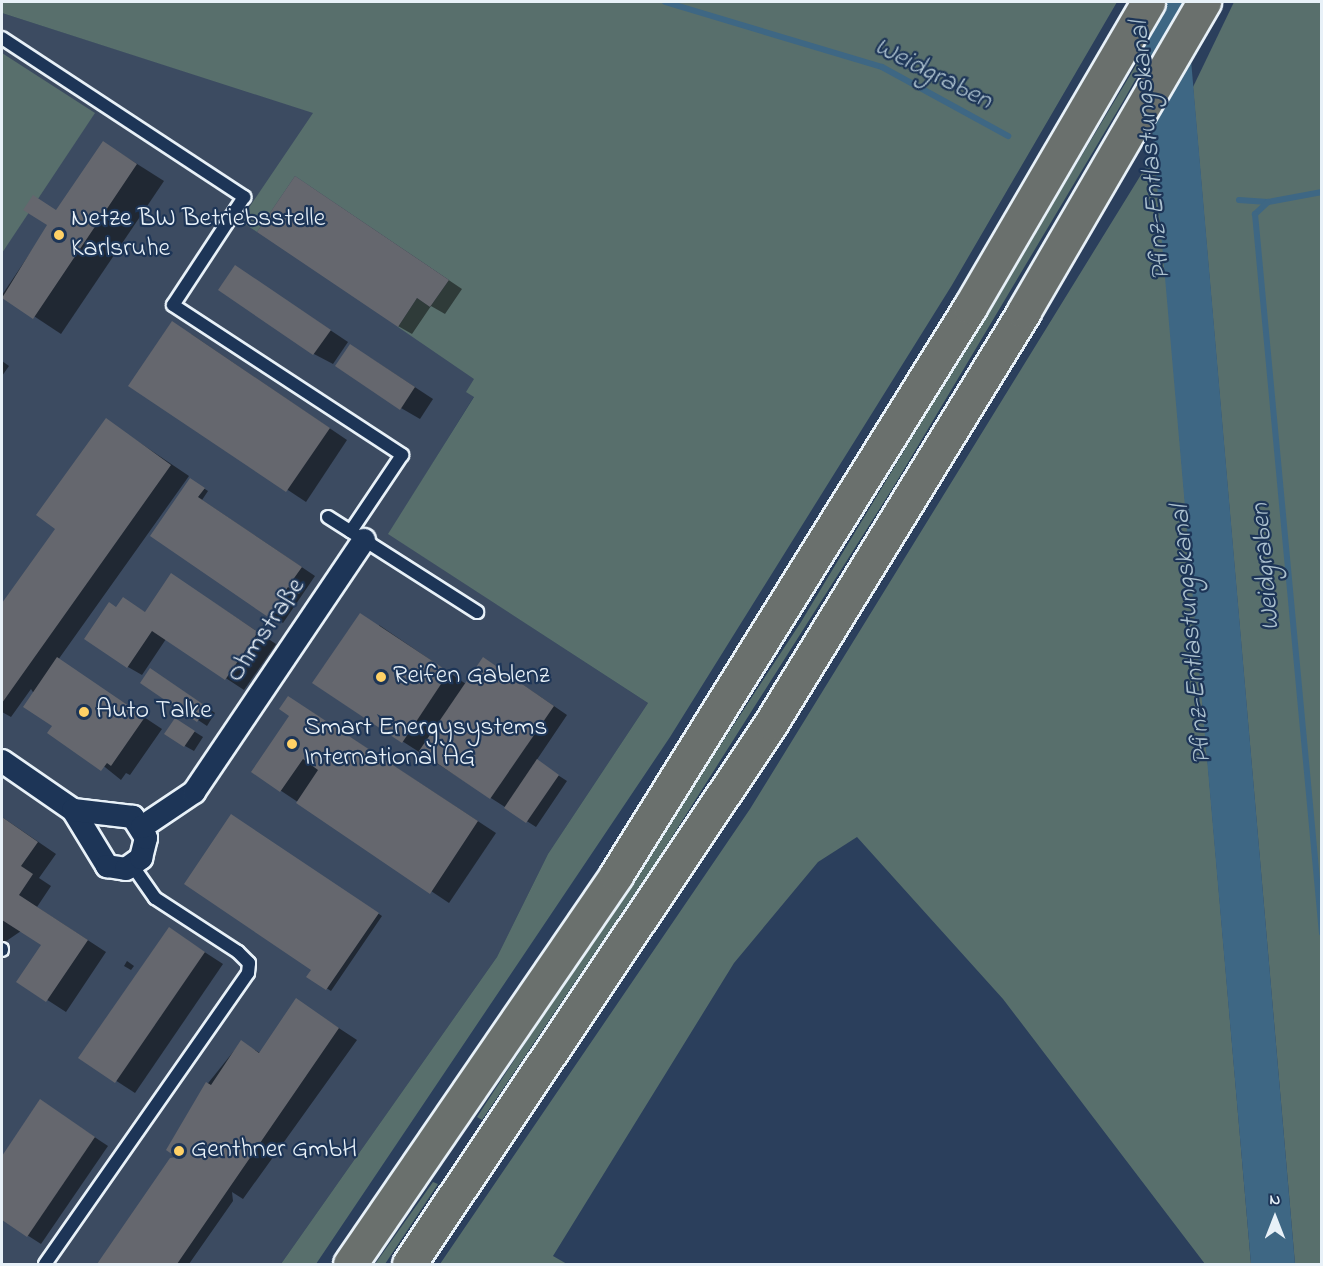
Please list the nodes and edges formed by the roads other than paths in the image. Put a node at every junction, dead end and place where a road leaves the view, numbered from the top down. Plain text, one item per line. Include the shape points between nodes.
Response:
1 (1148, 2) edge
2 (1199, 10) edge
3 (2, 39) edge
4 (328, 517) dead end
5 (357, 536) junction
6 (477, 612) dead end
7 (2, 761) edge
8 (73, 810) junction
9 (142, 827) junction
10 (133, 866) junction
11 (45, 1264) edge
12 (350, 1264) edge
13 (409, 1264) edge

1 - 12 highway via 945,347 616,875
2 - 13 highway via 771,723
3 - 5 lane via 244,197 173,305 402,455
4 - 5 lane
5 - 6 lane
5 - 9 street, Ohmstraße via 194,792
7 - 8 street
8 - 9 street via 121,812
8 - 10 street via 93,851 107,866
9 - 10 street via 145,848
10 - 11 lane via 155,898 238,952 249,963 248,973

